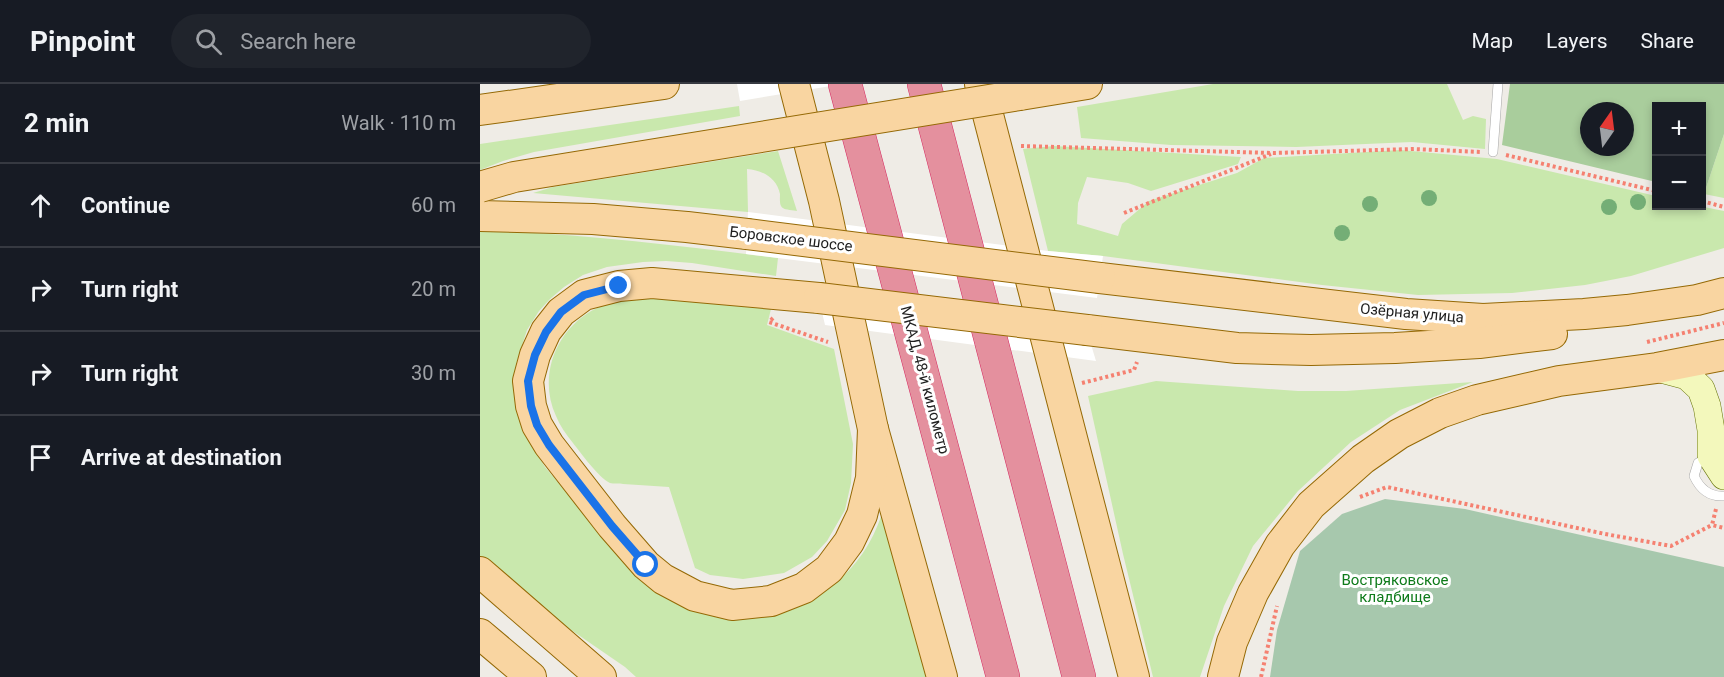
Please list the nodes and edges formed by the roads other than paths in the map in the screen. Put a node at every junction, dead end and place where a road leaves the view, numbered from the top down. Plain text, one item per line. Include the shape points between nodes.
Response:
1 (664, 84) edge
2 (794, 84) edge
3 (845, 84) edge
4 (924, 84) edge
5 (980, 84) edge
6 (1087, 84) edge
7 (1498, 84) edge
8 (480, 110) edge
9 (1493, 152) road end
10 (480, 187) edge
11 (480, 216) edge
12 (1100, 278) joint
13 (1711, 297) edge
14 (1724, 355) edge
15 (1657, 368) junction
16 (873, 429) junction
17 (1717, 445) edge
18 (1724, 496) edge
19 (480, 572) edge
20 (480, 634) edge
21 (531, 677) edge
22 (601, 677) edge
23 (942, 677) edge
24 (1003, 677) edge
25 (1079, 677) edge
26 (1134, 677) edge
27 (1223, 677) edge

1 - 8 main road
2 - 16 main road via 824,201
3 - 24 highway, МКАД, 48-й километр
4 - 25 highway
5 - 26 main road
6 - 10 main road, bridge via 514,177
7 - 9 lane
11 - 12 main road, Боровское шоссе, bridge via 593,219 747,234
12 - 13 main road, Озёрная улица via 1406,314 1483,319 1626,310
13 - 16 main road, bridge via 1629,322 1479,343 1311,350 1237,348 819,298 652,283 584,295 561,312 546,332 528,381 537,425 549,445 646,565 695,596 732,605 771,601 804,588 829,569 862,515 872,478
14 - 15 main road
15 - 17 street via 1687,376 1701,389
15 - 27 main road via 1559,381 1477,400 1399,434 1363,459 1311,504 1280,545 1252,594 1232,642
16 - 23 main road
17 - 18 lane via 1698,463 1694,476 1699,487
19 - 22 main road
20 - 21 main road

